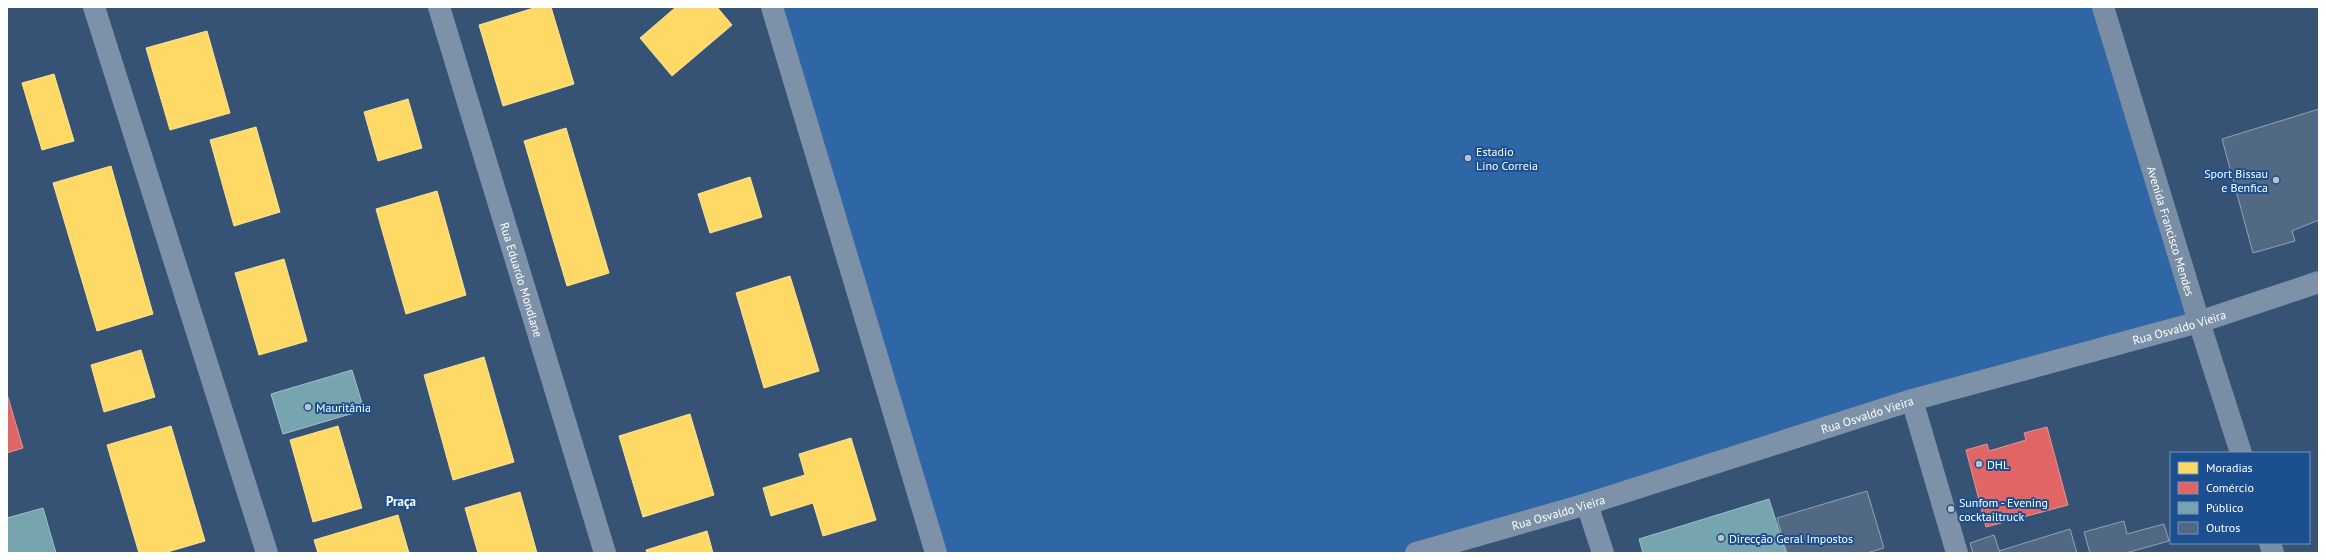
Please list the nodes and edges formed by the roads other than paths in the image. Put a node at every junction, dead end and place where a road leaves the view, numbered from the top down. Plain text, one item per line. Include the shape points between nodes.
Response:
1 (94, 7) edge
2 (439, 7) edge
3 (772, 7) edge
4 (2103, 7) edge
5 (2319, 282) edge
6 (2199, 322) junction
7 (1912, 400) junction
8 (2241, 452) edge
9 (1587, 504) junction
10 (267, 553) edge
11 (605, 553) edge
12 (936, 553) edge
13 (1416, 553) edge
14 (1603, 553) edge
15 (1956, 553) edge

1 - 10 street
2 - 11 street, Rua Eduardo Mondlane
3 - 12 street
4 - 6 main road, Avenida Francisco Mendes
5 - 6 street, Rua Osvaldo Vieira
6 - 7 street, Rua Osvaldo Vieira
6 - 8 main road, Avenida Francisco Mendes
7 - 9 street, Rua Osvaldo Vieira
7 - 15 street
9 - 13 street, Rua Osvaldo Vieira
9 - 14 street

